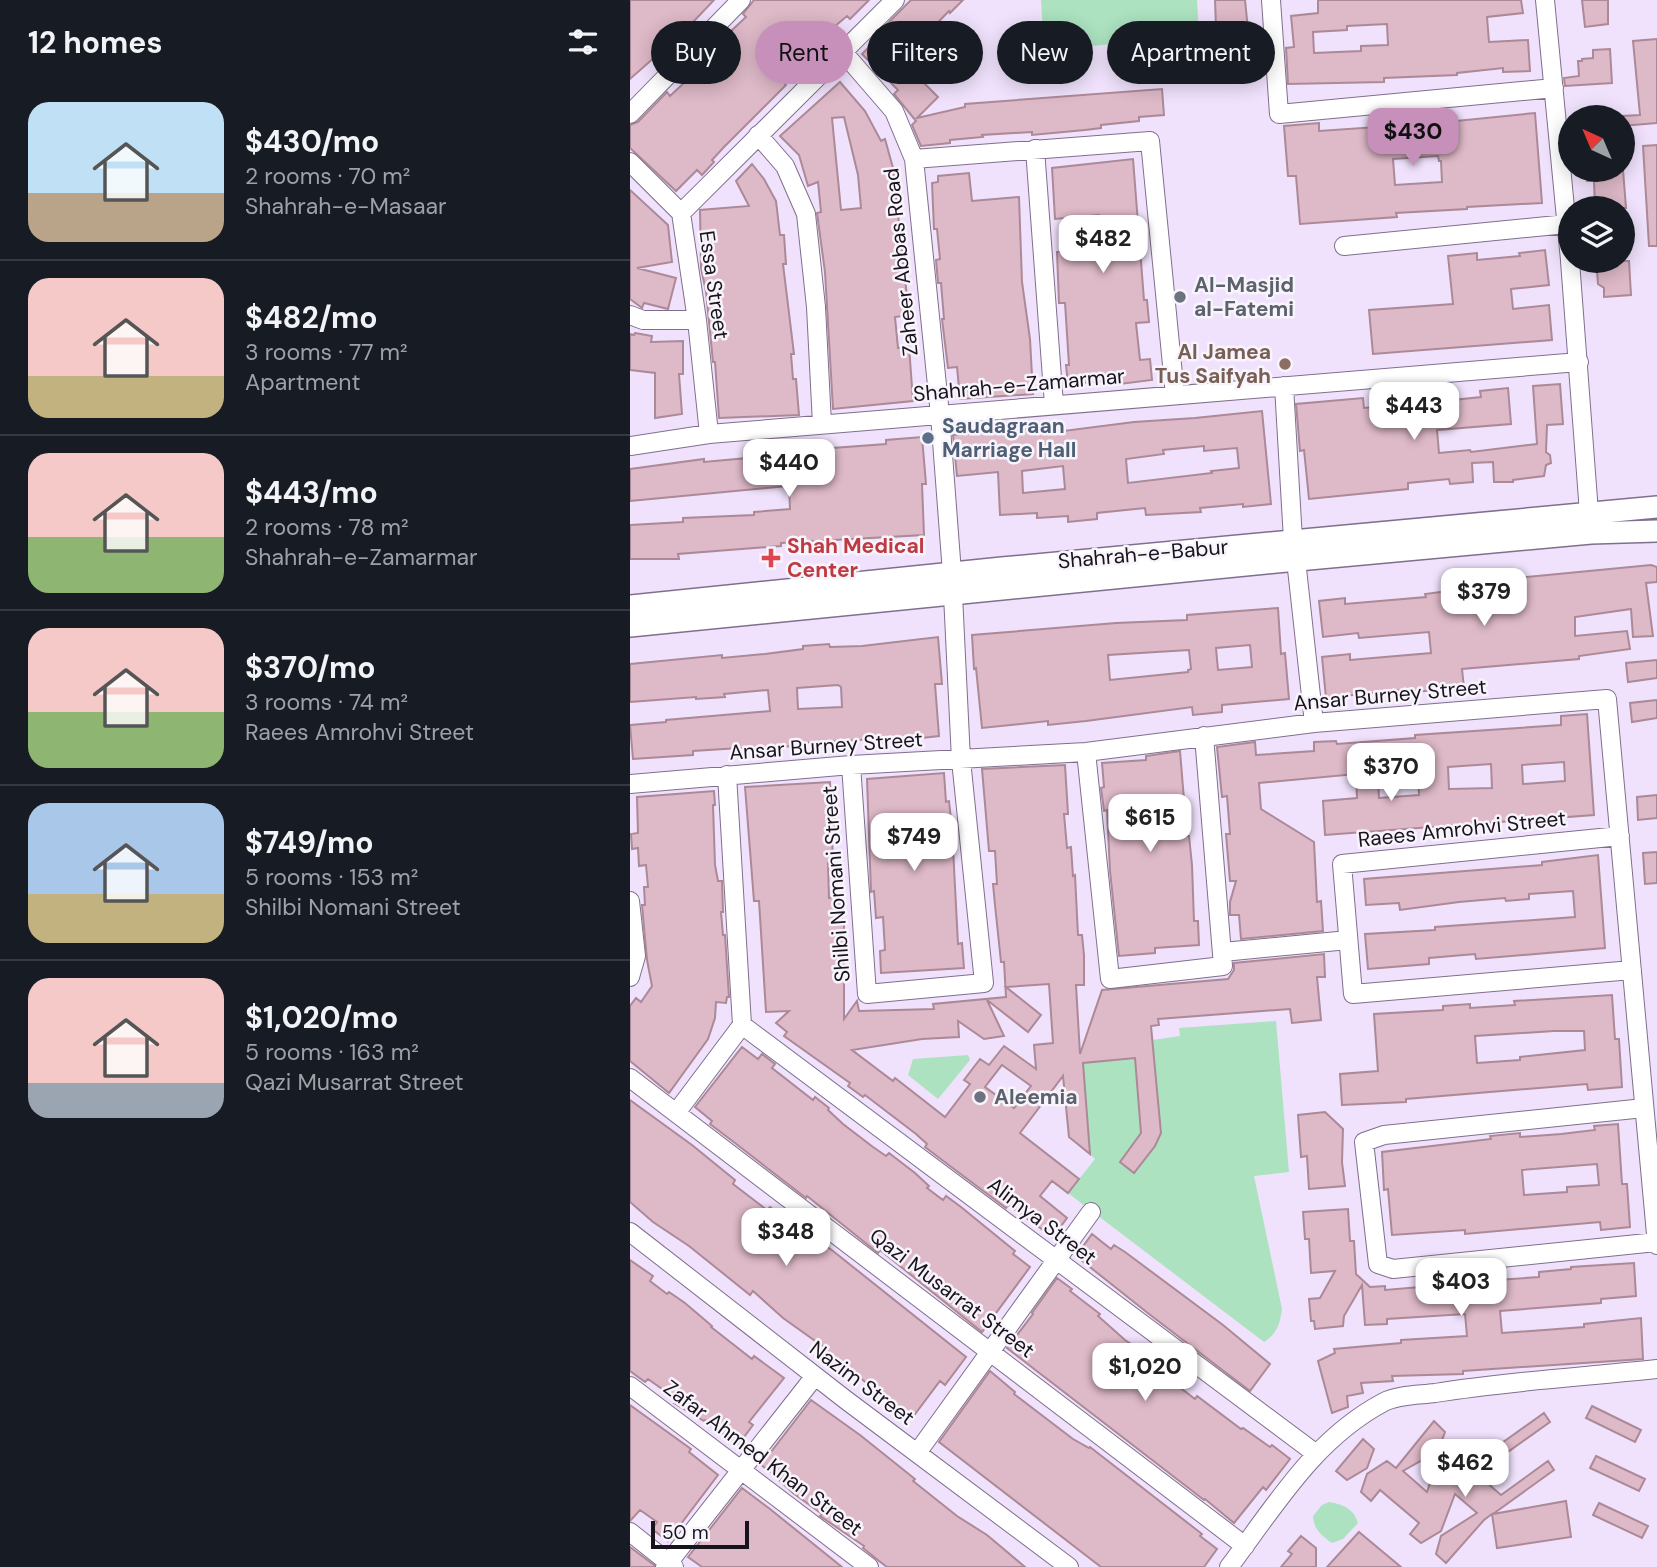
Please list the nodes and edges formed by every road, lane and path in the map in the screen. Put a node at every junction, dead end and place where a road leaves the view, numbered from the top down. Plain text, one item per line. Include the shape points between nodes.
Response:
1 (741, 0) edge
2 (895, 0) edge
3 (1271, 0) edge
4 (1545, 0) edge
5 (853, 42) edge
6 (853, 64) edge
7 (810, 84) edge
8 (1554, 88) junction
9 (630, 114) edge
10 (758, 135) junction
11 (1035, 149) junction
12 (914, 159) junction
13 (630, 162) edge
14 (1564, 196) edge
15 (681, 213) junction
16 (1558, 225) edge
17 (1344, 246) dead end
18 (1571, 273) edge
19 (630, 315) edge
20 (697, 320) junction
21 (1579, 362) junction
22 (1284, 386) junction
23 (1175, 395) junction
24 (1054, 405) junction
25 (940, 415) junction
26 (822, 425) junction
27 (709, 434) junction
28 (630, 446) edge
29 (1657, 507) edge
30 (1590, 524) junction
31 (1657, 531) edge
32 (1295, 550) junction
33 (1002, 568) junction
34 (952, 572) junction
35 (1002, 590) junction
36 (953, 594) junction
37 (630, 606) edge
38 (630, 626) edge
39 (1314, 723) junction
40 (1204, 736) junction
41 (1086, 752) junction
42 (961, 760) junction
43 (851, 765) junction
44 (727, 775) junction
45 (630, 784) edge
46 (1619, 836) junction
47 (630, 901) edge
48 (1348, 940) junction
49 (1223, 952) junction
50 (1632, 970) junction
51 (630, 977) edge
52 (742, 1025) junction
53 (630, 1078) edge
54 (1644, 1108) junction
55 (676, 1113) junction
56 (1654, 1183) edge
57 (1091, 1212) dead end
58 (630, 1233) edge
59 (1657, 1244) edge
60 (1056, 1260) junction
61 (989, 1350) junction
62 (1657, 1369) edge
63 (815, 1376) junction
64 (630, 1386) edge
65 (917, 1453) junction
66 (1315, 1453) junction
67 (742, 1469) junction
68 (630, 1532) edge
69 (1245, 1546) junction
70 (670, 1566) edge
71 (869, 1567) edge
72 (1069, 1567) edge
73 (1229, 1567) edge

1 - 9 street
2 - 5 street
3 - 8 street via 1279,114
4 - 8 street
6 - 12 street, Zaheer Abbas Road via 894,111
7 - 10 street
8 - 14 street
10 - 15 street
10 - 26 street via 785,166 806,214
11 - 12 street
11 - 23 street via 1150,141
11 - 24 street
12 - 25 street, Zaheer Abbas Road
13 - 15 street, Essa Street
15 - 20 street, Essa Street
16 - 17 street
18 - 21 street
19 - 20 street via 643,320
20 - 27 street, Essa Street
21 - 22 street, Shahrah-e-Zamarmar
21 - 30 street
22 - 23 street, Shahrah-e-Zamarmar
22 - 32 street
23 - 24 street, Shahrah-e-Zamarmar
24 - 25 street, Shahrah-e-Zamarmar
25 - 26 street, Shahrah-e-Zamarmar
25 - 34 street, Zaheer Abbas Road
26 - 27 street, Shahrah-e-Zamarmar
27 - 28 street, Shahrah-e-Zamarmar
29 - 30 main road, Shahrah-e-Babur
30 - 31 main road, Shahrah-e-Babur
30 - 32 main road, Shahrah-e-Babur
32 - 33 main road, Shahrah-e-Babur
32 - 35 main road, Shahrah-e-Babur
32 - 39 street
33 - 34 main road, Shahrah-e-Babur
33 - 35 main road
34 - 37 main road, Shahrah-e-Babur
35 - 36 main road, Shahrah-e-Babur
36 - 38 main road, Shahrah-e-Babur
36 - 42 street
39 - 40 street, Ansar Burney Street
39 - 46 street, Ansar Burney Street via 1607,699
40 - 41 street, Ansar Burney Street
40 - 49 street
41 - 42 street, Ansar Burney Street
41 - 49 street via 1110,979 1223,966
42 - 43 street, Ansar Burney Street
42 - 43 street, Shilbi Nomani Street via 984,983 867,994
43 - 44 street, Ansar Burney Street
44 - 45 street, Ansar Burney Street
44 - 52 street
46 - 48 street, Raees Amrohvi Street via 1342,864
46 - 50 street, Ansar Burney Street
47 - 51 street via 636,956
48 - 49 street
48 - 50 street, Raees Amrohvi Street via 1353,994
50 - 54 street, Ansar Burney Street
52 - 55 street
52 - 60 street, Alimya Street
53 - 55 street, Qazi Musarrat Street
54 - 56 street, Ansar Burney Street
54 - 59 street via 1384,1135 1364,1142 1378,1264 1394,1269
55 - 61 street, Qazi Musarrat Street
56 - 59 street, Ansar Burney Street
57 - 60 street
58 - 63 street, Nazim Street
60 - 61 street
60 - 66 street, Alimya Street
61 - 65 street
61 - 69 street, Qazi Musarrat Street
62 - 66 street via 1386,1400
63 - 65 street, Nazim Street
63 - 67 street
64 - 67 street, Zafar Ahmed Khan Street
65 - 72 street, Nazim Street
66 - 69 street
67 - 70 street
67 - 71 street, Zafar Ahmed Khan Street
68 - 70 street
69 - 73 street

